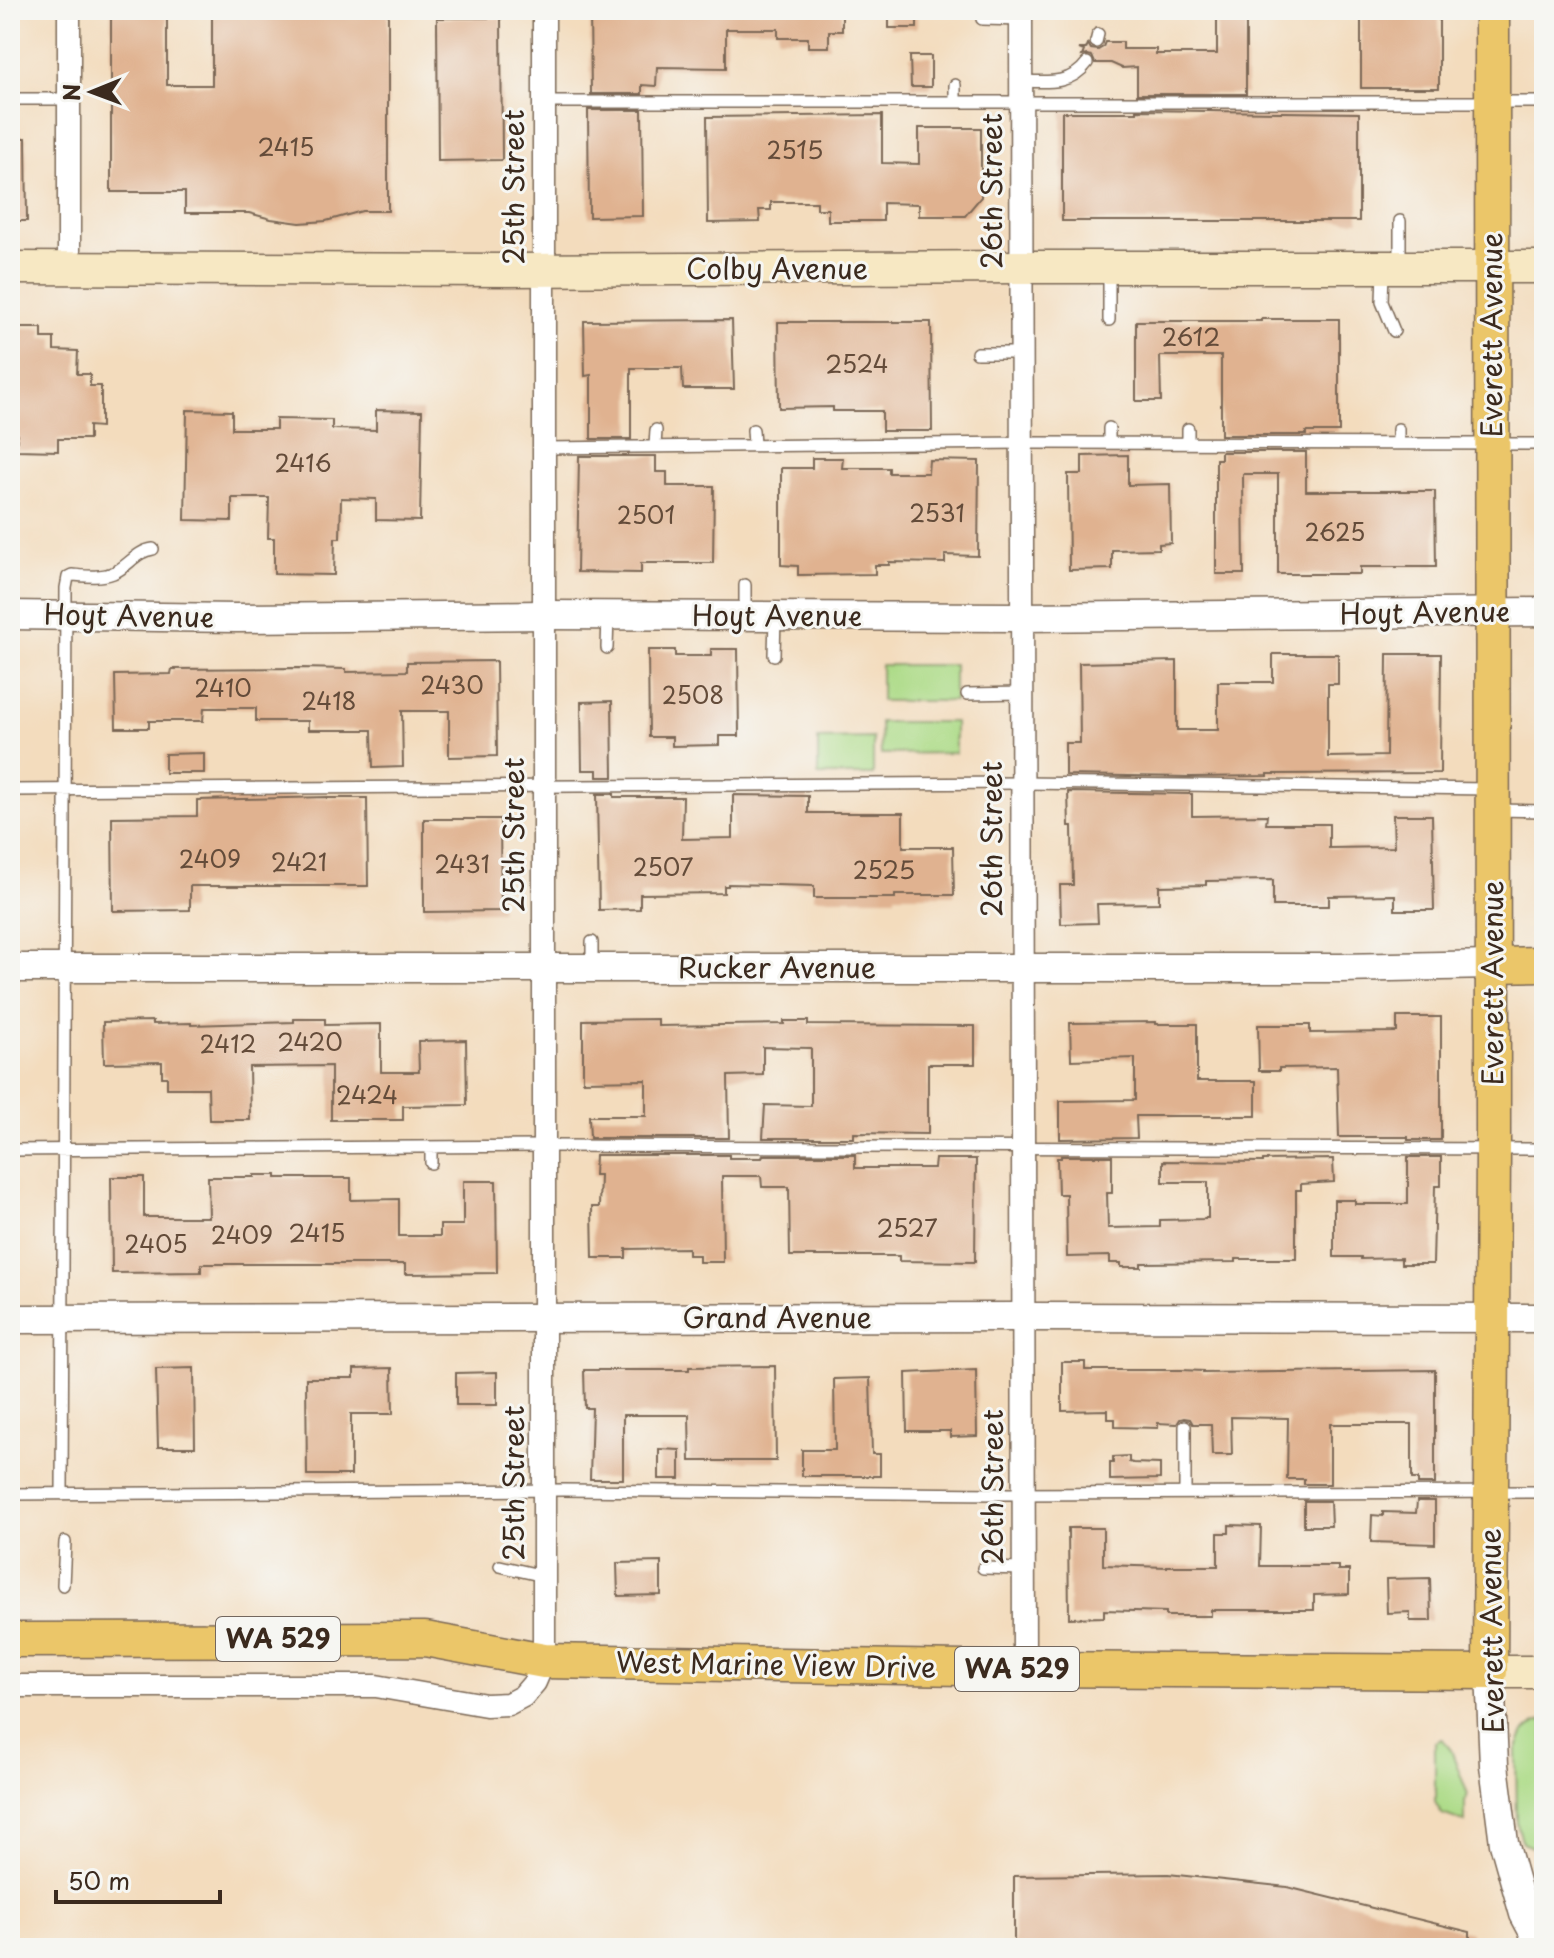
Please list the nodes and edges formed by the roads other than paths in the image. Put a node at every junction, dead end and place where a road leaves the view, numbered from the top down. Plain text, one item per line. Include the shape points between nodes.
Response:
1 (69, 10) edge
2 (544, 10) edge
3 (1492, 10) edge
4 (1022, 15) edge
5 (982, 19) dead end
6 (1087, 63) dead end
7 (955, 85) dead end
8 (1329, 88) dead end
9 (1022, 91) junction
10 (10, 99) edge
11 (69, 99) junction
12 (955, 101) junction
13 (544, 102) junction
14 (1329, 102) junction
15 (1492, 102) junction
16 (1544, 102) edge
17 (1400, 221) dead end
18 (1392, 266) junction
19 (1022, 267) junction
20 (1109, 267) junction
21 (1492, 267) junction
22 (1544, 267) edge
23 (10, 268) edge
24 (69, 268) junction
25 (544, 270) junction
26 (1109, 320) dead end
27 (1394, 331) dead end
28 (977, 353) dead end
29 (1022, 353) junction
30 (1109, 428) dead end
31 (1188, 429) dead end
32 (1398, 429) dead end
33 (656, 430) dead end
34 (753, 430) dead end
35 (1022, 443) junction
36 (1109, 443) junction
37 (1188, 443) junction
38 (1398, 443) junction
39 (1492, 443) junction
40 (1544, 444) edge
41 (655, 446) junction
42 (750, 446) junction
43 (544, 448) junction
44 (746, 460) dead end
45 (153, 549) dead end
46 (745, 585) dead end
47 (1492, 612) junction
48 (1544, 612) edge
49 (10, 615) edge
50 (67, 615) junction
51 (544, 615) junction
52 (608, 615) junction
53 (745, 616) junction
54 (775, 616) junction
55 (1021, 617) junction
56 (607, 648) dead end
57 (774, 655) dead end
58 (1022, 693) junction
59 (967, 694) dead end
60 (1022, 783) junction
61 (544, 787) junction
62 (10, 790) edge
63 (66, 790) junction
64 (1493, 800) junction
65 (1544, 811) edge
66 (1544, 964) edge
67 (1493, 965) junction
68 (1022, 967) junction
69 (10, 968) edge
70 (64, 968) junction
71 (544, 968) junction
72 (544, 1146) junction
73 (431, 1147) junction
74 (1023, 1148) junction
75 (1493, 1149) junction
76 (1544, 1149) edge
77 (10, 1150) edge
78 (64, 1150) junction
79 (431, 1163) dead end
80 (1023, 1317) junction
81 (1492, 1317) junction
82 (544, 1318) junction
83 (1544, 1318) edge
84 (10, 1319) edge
85 (63, 1319) junction
86 (1185, 1426) dead end
87 (544, 1491) junction
88 (1491, 1492) junction
89 (1544, 1492) edge
90 (1185, 1493) junction
91 (10, 1494) edge
92 (62, 1494) junction
93 (1024, 1494) junction
94 (65, 1542) dead end
95 (500, 1566) dead end
96 (983, 1568) dead end
97 (1023, 1569) junction
98 (544, 1576) junction
99 (63, 1585) dead end
100 (10, 1640) edge
101 (544, 1661) junction
102 (1024, 1669) junction
103 (1490, 1672) junction
104 (1544, 1672) edge
105 (16, 1686) dead end
106 (1542, 1948) edge

1 - 11 street
2 - 13 street, 25th Street
3 - 15 main road, Everett Avenue
4 - 5 lane
4 - 9 street, 26th Street
6 - 9 lane via 1066,80
7 - 12 lane
8 - 14 lane
9 - 12 lane
9 - 14 lane
9 - 19 street, 26th Street
10 - 11 lane
11 - 24 street
12 - 13 lane via 680,106
13 - 25 street, 25th Street
14 - 15 lane via 1400,107
15 - 16 lane
15 - 21 main road, Everett Avenue
17 - 18 lane
18 - 20 main road, Colby Avenue
18 - 21 main road, Colby Avenue
18 - 27 lane via 1382,302
19 - 20 main road, Colby Avenue
19 - 25 main road, Colby Avenue
19 - 29 street, 26th Street
20 - 26 lane
21 - 22 main road, Colby Avenue
21 - 39 main road, Everett Avenue
23 - 24 main road, Colby Avenue
24 - 25 main road, Colby Avenue
25 - 43 street, 25th Street
28 - 29 lane
29 - 35 street, 26th Street
30 - 36 lane
31 - 37 lane
32 - 38 lane
33 - 41 lane
34 - 42 lane
35 - 36 lane
35 - 42 lane
35 - 55 street, 26th Street
36 - 37 lane
37 - 38 lane
38 - 39 lane
39 - 40 lane
39 - 47 main road, Everett Avenue
41 - 42 lane
41 - 43 lane
42 - 44 lane
43 - 51 street, 25th Street
45 - 50 lane via 112,573 68,577
46 - 53 lane
47 - 48 street, Hoyt Avenue
47 - 55 street, Hoyt Avenue
47 - 64 main road, Everett Avenue
49 - 50 street, Hoyt Avenue
50 - 51 street, Hoyt Avenue
50 - 63 lane
51 - 52 street, Hoyt Avenue
51 - 61 street, 25th Street
52 - 53 street, Hoyt Avenue
52 - 56 lane
53 - 54 street, Hoyt Avenue
54 - 55 street, Hoyt Avenue
54 - 57 lane
55 - 58 street, 26th Street
58 - 59 lane
58 - 60 street, 26th Street
60 - 61 lane via 590,793
60 - 64 lane
60 - 68 street, 26th Street
61 - 63 lane via 397,794
61 - 71 street, 25th Street
62 - 63 lane
63 - 70 lane
64 - 65 lane
64 - 67 main road, Everett Avenue
66 - 67 main road, Rucker Avenue
67 - 68 street, Rucker Avenue
67 - 75 main road, Everett Avenue
68 - 71 street, Rucker Avenue via 592,955
68 - 74 street, 26th Street
69 - 70 street, Rucker Avenue
70 - 71 street, Rucker Avenue
70 - 78 lane
71 - 72 street, 25th Street
72 - 73 lane
72 - 74 lane
72 - 82 street, 25th Street
73 - 78 lane via 172,1154
73 - 79 lane
74 - 75 lane
74 - 80 street, 26th Street
75 - 76 lane
75 - 81 main road, Everett Avenue
77 - 78 lane
78 - 85 lane
80 - 81 street, Grand Avenue
80 - 82 street, Grand Avenue
80 - 93 street, 26th Street
81 - 83 street, Grand Avenue
81 - 88 main road, Everett Avenue
82 - 85 street, Grand Avenue
82 - 87 street, 25th Street
84 - 85 street, Grand Avenue
85 - 92 lane
86 - 90 lane
87 - 92 lane
87 - 93 lane
87 - 98 street, 25th Street
88 - 89 lane
88 - 90 lane
88 - 103 main road, Everett Avenue
90 - 93 lane
91 - 92 lane
93 - 97 street, 26th Street
94 - 99 lane
95 - 98 lane
96 - 97 lane
97 - 102 street, 26th Street
98 - 101 street, 25th Street
100 - 101 main road, West Marine View Drive / WA 529 via 425,1639
101 - 102 main road, West Marine View Drive / WA 529
101 - 105 street via 535,1682 508,1704 376,1686
102 - 103 main road, West Marine View Drive / WA 529
103 - 104 main road, West Marine View Drive
103 - 106 street, Everett Avenue via 1504,1843 1524,1914

